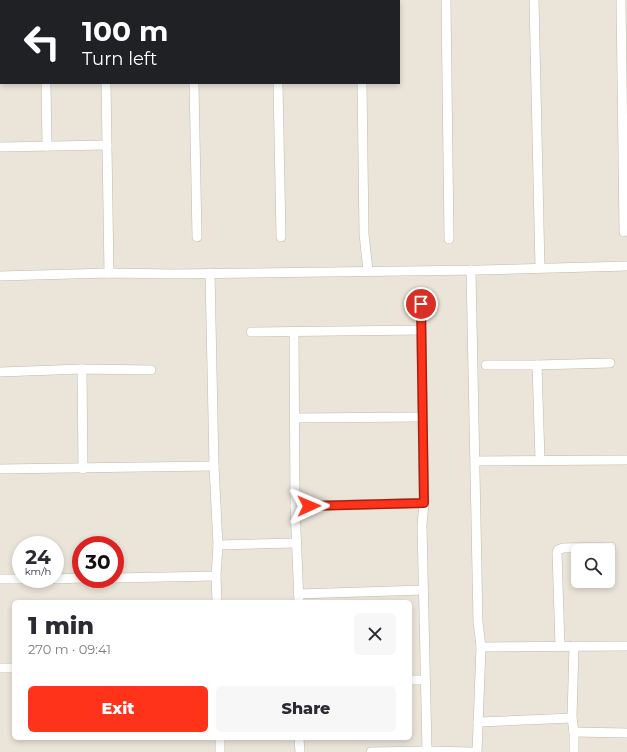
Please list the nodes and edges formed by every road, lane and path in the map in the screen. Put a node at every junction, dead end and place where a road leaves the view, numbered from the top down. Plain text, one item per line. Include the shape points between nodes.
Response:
1 (446, 0) edge
2 (534, 0) edge
3 (621, 0) edge
4 (46, 84) edge
5 (106, 84) edge
6 (194, 84) edge
7 (278, 84) edge
8 (362, 84) edge
9 (107, 145) junction
10 (47, 146) junction
11 (0, 148) edge
12 (624, 232) dead end
13 (197, 237) dead end
14 (281, 237) dead end
15 (449, 238) dead end
16 (627, 266) edge
17 (540, 268) junction
18 (471, 270) junction
19 (368, 271) junction
20 (210, 273) junction
21 (109, 274) junction
22 (0, 276) edge
23 (421, 304) dead end
24 (421, 330) junction
25 (251, 332) dead end
26 (294, 332) junction
27 (610, 363) dead end
28 (486, 365) dead end
29 (537, 365) junction
30 (82, 369) junction
31 (151, 370) dead end
32 (0, 372) edge
33 (422, 417) junction
34 (295, 418) junction
35 (540, 460) junction
36 (627, 460) edge
37 (476, 461) junction
38 (214, 466) junction
39 (0, 469) edge
40 (83, 469) junction
41 (424, 503) junction
42 (295, 506) junction
43 (296, 543) junction
44 (218, 545) junction
45 (571, 548) edge
46 (216, 576) junction
47 (124, 578) edge
48 (0, 579) edge
49 (12, 579) edge
50 (424, 590) junction
51 (298, 598) edge
52 (217, 600) edge
53 (560, 646) junction
54 (574, 646) junction
55 (627, 646) edge
56 (481, 647) junction
57 (0, 668) edge
58 (12, 668) edge
59 (412, 680) edge
60 (425, 680) junction
61 (572, 718) junction
62 (478, 722) junction
63 (574, 732) junction
64 (627, 733) edge
65 (220, 740) edge
66 (300, 740) edge
67 (427, 751) junction
68 (220, 752) edge
69 (300, 752) edge
70 (371, 752) edge
71 (472, 752) edge
72 (477, 752) edge
73 (574, 752) edge

1 - 15 street
2 - 17 street
3 - 12 street
4 - 10 street
5 - 9 street
6 - 13 street
7 - 14 street
8 - 19 street via 364,234
9 - 10 street
9 - 21 street
10 - 11 street
16 - 17 street
17 - 18 street
18 - 19 street
18 - 37 street
19 - 20 street
20 - 21 street
20 - 38 street
21 - 22 street
23 - 24 street
24 - 26 street
24 - 33 street
25 - 26 street
26 - 34 street
27 - 29 street
28 - 29 street
29 - 35 street
30 - 31 street
30 - 32 street
30 - 40 street
33 - 34 street
33 - 41 street
34 - 42 street
35 - 36 street
35 - 37 street
37 - 56 street via 478,622
38 - 40 street
38 - 44 street
39 - 40 street
41 - 42 street
41 - 50 street
42 - 43 street
43 - 44 street
43 - 51 street
44 - 46 street
45 - 53 street via 563,548 557,552
46 - 47 street
46 - 52 street
48 - 49 street
50 - 51 street
50 - 60 street
53 - 54 street
53 - 56 street
54 - 55 street
54 - 61 street
56 - 62 street
57 - 58 street
59 - 60 street
60 - 67 street
61 - 62 street
61 - 63 street
62 - 72 street
63 - 64 street
63 - 73 street
65 - 68 street
66 - 69 street
67 - 70 street
67 - 71 street

